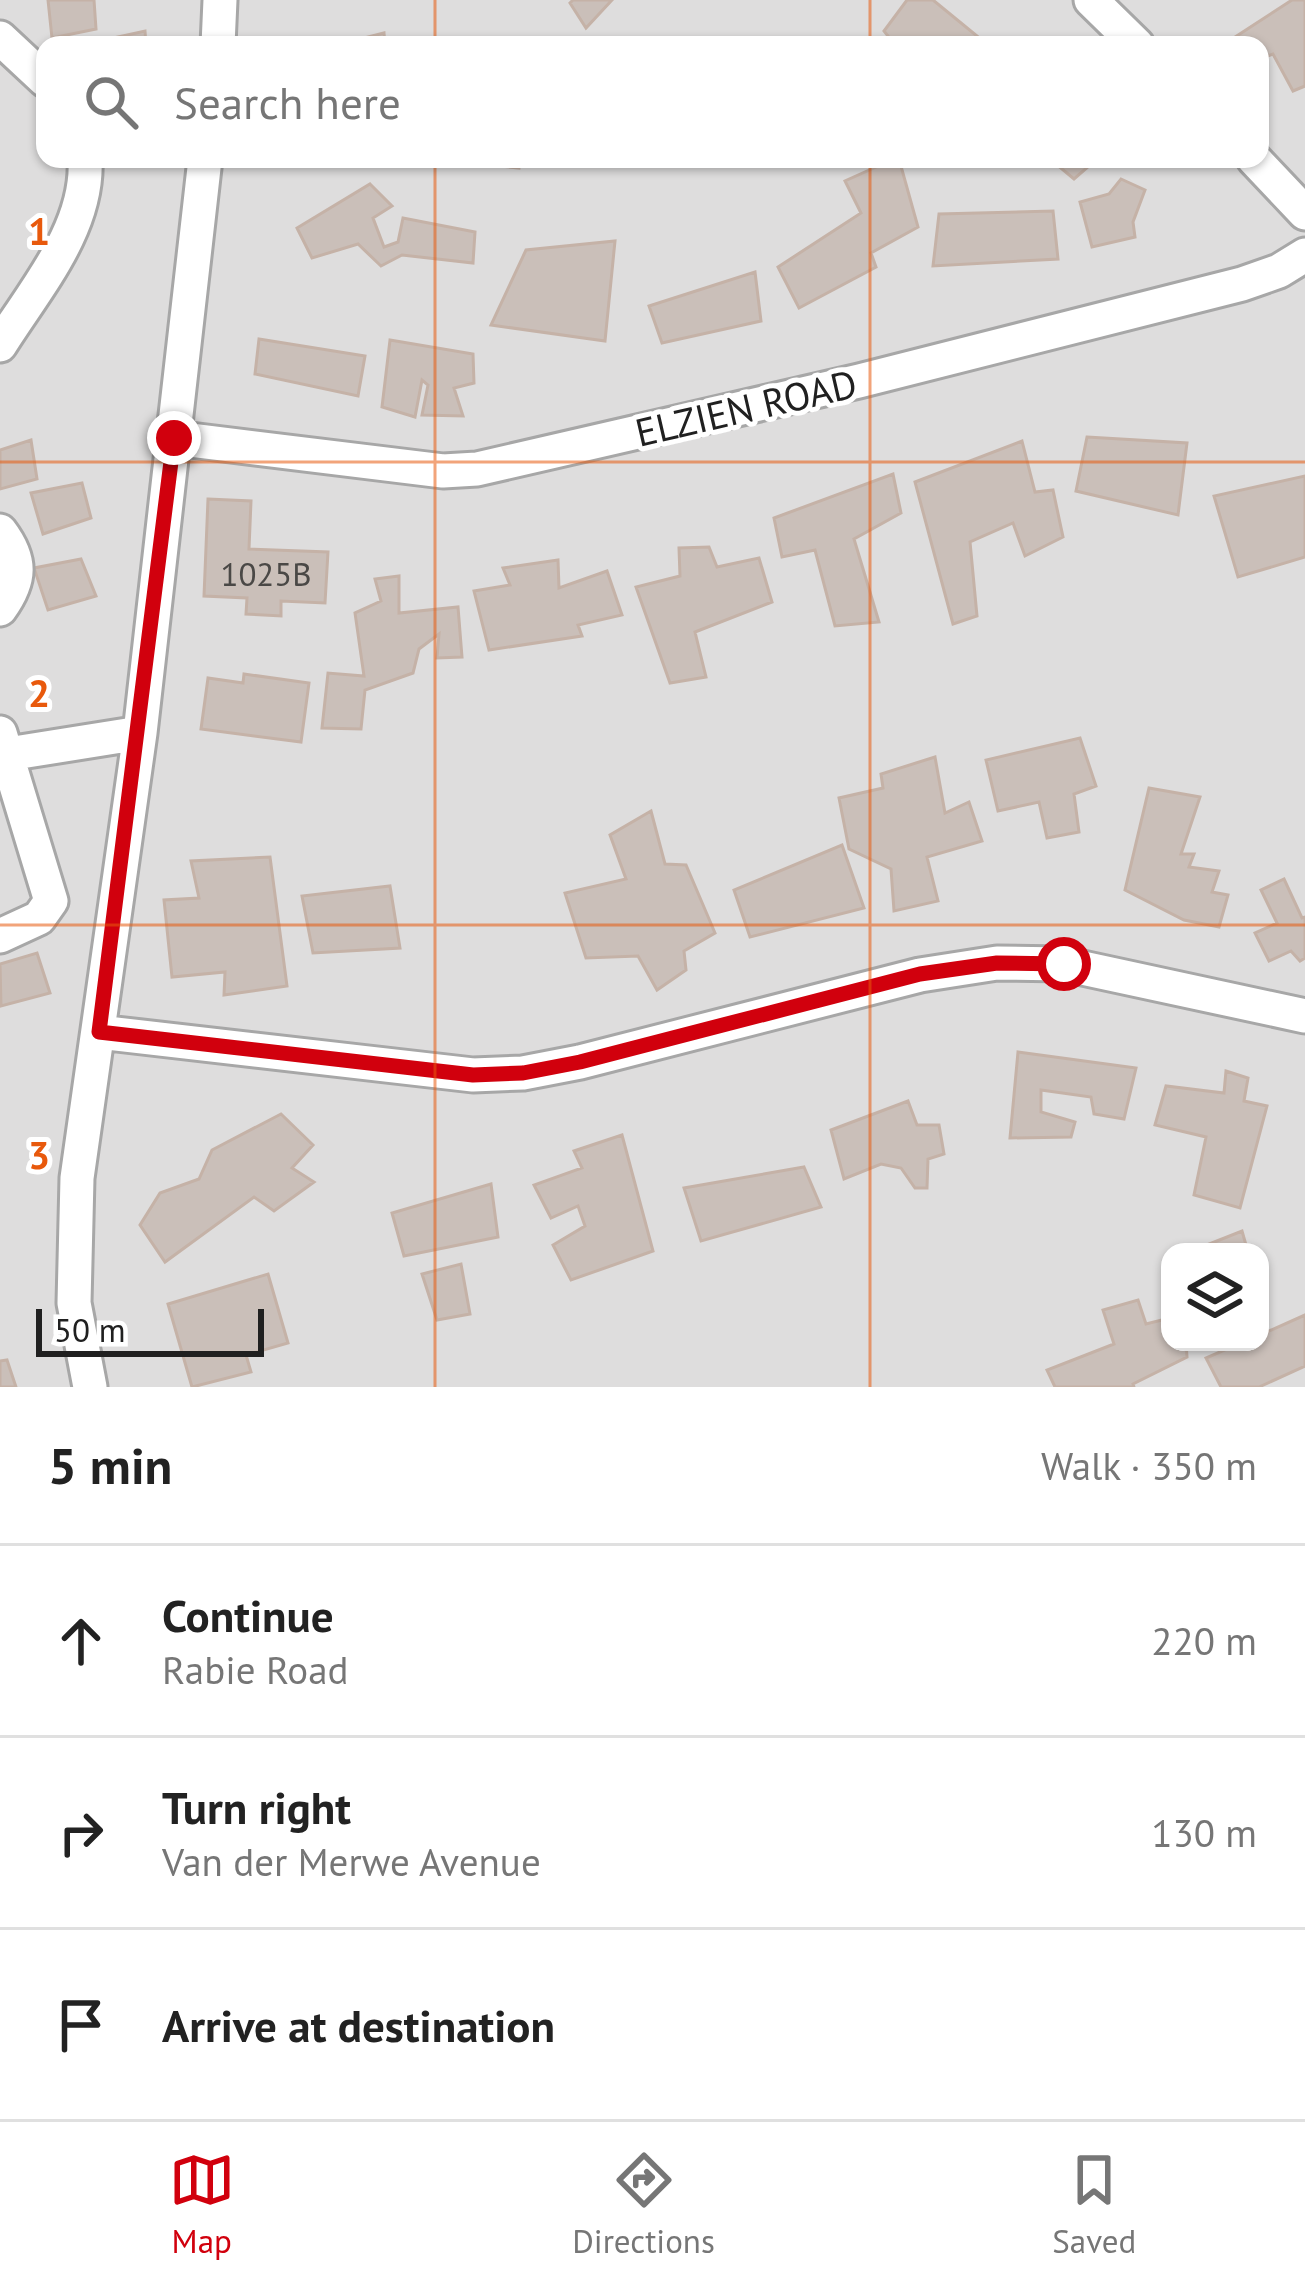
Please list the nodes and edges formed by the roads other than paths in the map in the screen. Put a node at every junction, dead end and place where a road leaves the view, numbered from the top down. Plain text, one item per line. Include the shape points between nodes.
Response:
1 (220, 0) edge
2 (1091, 0) edge
3 (218, 36) edge
4 (1128, 36) edge
5 (0, 38) edge
6 (36, 72) edge
7 (85, 168) edge
8 (204, 168) edge
9 (1262, 168) edge
10 (1305, 213) edge
11 (1305, 255) edge
12 (0, 344) edge
13 (174, 438) junction
14 (0, 532) edge
15 (0, 609) edge
16 (140, 733) junction
17 (4, 744) edge
18 (0, 936) edge
19 (1305, 1016) edge
20 (99, 1032) junction
21 (90, 1387) edge

1 - 3 street
2 - 4 street
5 - 6 street
7 - 12 street via 66,240
8 - 13 street
9 - 10 street
11 - 13 street, ELZIEN ROAD via 1242,284 477,469
13 - 16 street
14 - 15 street via 18,565
16 - 17 street
16 - 20 street
17 - 18 street via 51,901 39,918
19 - 20 street via 1064,964 997,963 920,974 523,1073 473,1075
20 - 21 street via 74,1244 74,1303

